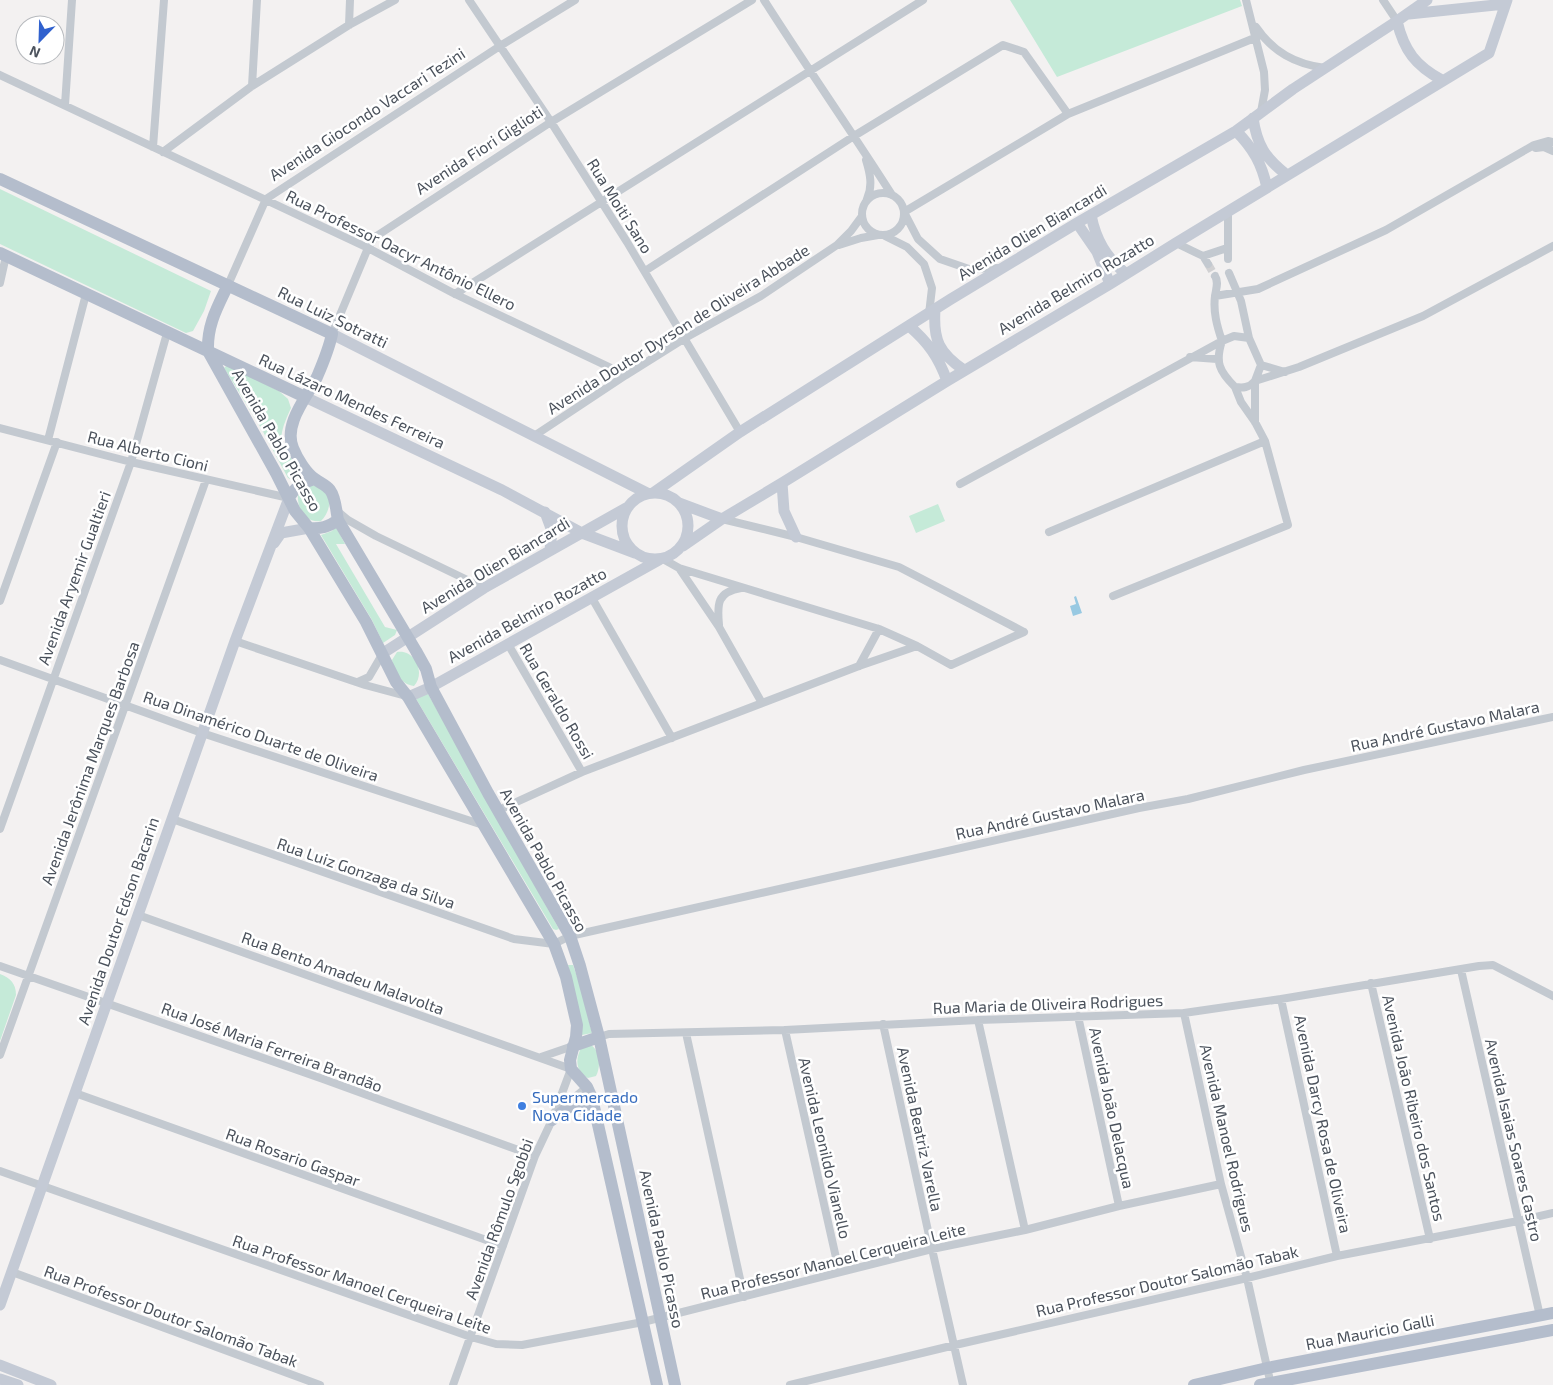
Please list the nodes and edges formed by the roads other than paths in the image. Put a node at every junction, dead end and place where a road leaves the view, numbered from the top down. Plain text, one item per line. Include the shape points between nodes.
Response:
1 (72, 0) edge
2 (164, 0) edge
3 (257, 0) edge
4 (350, 0) edge
5 (395, 0) edge
6 (469, 0) edge
7 (575, 0) edge
8 (752, 0) edge
9 (764, 0) edge
10 (923, 0) edge
11 (1246, 0) edge
12 (1383, 0) edge
13 (1427, 0) edge
14 (1506, 2) edge
15 (1407, 15) junction
16 (1252, 21) junction
17 (1397, 22) junction
18 (349, 25) junction
19 (1257, 37) junction
20 (500, 46) junction
21 (1325, 68) junction
22 (809, 72) junction
23 (0, 74) edge
24 (1442, 80) junction
25 (252, 86) junction
26 (65, 106) junction
27 (1068, 114) junction
28 (1257, 115) junction
29 (551, 122) junction
30 (1236, 131) junction
31 (854, 136) junction
32 (1553, 142) edge
33 (154, 147) junction
34 (1527, 149) junction
35 (864, 151) junction
36 (1553, 151) edge
37 (163, 152) junction
38 (1287, 175) junction
39 (0, 179) edge
40 (1267, 188) junction
41 (892, 195) junction
42 (266, 199) junction
43 (601, 202) junction
44 (866, 202) junction
45 (1228, 211) junction
46 (904, 212) junction
47 (1091, 215) junction
48 (862, 216) junction
49 (1077, 223) junction
50 (881, 235) junction
51 (1176, 243) junction
52 (837, 245) junction
53 (1553, 246) edge
54 (368, 248) junction
55 (1227, 248) junction
56 (3, 255) edge
57 (1203, 256) junction
58 (1228, 259) dead end
59 (1208, 264) tunnel mouth
60 (1002, 268) junction
61 (645, 271) junction
62 (1229, 273) dead end
63 (1126, 274) junction
64 (1215, 276) tunnel mouth
65 (0, 283) edge
66 (1110, 284) junction
67 (228, 285) junction
68 (1237, 292) junction
69 (86, 294) junction
70 (455, 294) junction
71 (1215, 296) junction
72 (932, 312) junction
73 (909, 326) junction
74 (167, 333) junction
75 (332, 334) junction
76 (685, 338) junction
77 (1249, 338) junction
78 (1222, 341) junction
79 (208, 351) junction
80 (1190, 357) junction
81 (1217, 359) junction
82 (1261, 365) junction
83 (964, 370) junction
84 (1285, 372) junction
85 (626, 375) junction
86 (947, 380) junction
87 (1256, 382) junction
88 (1234, 387) junction
89 (305, 397) junction
90 (1256, 422) junction
91 (0, 428) edge
92 (740, 432) junction
93 (534, 436) junction
94 (48, 440) junction
95 (1264, 441) junction
96 (57, 442) junction
97 (131, 462) junction
98 (314, 479) junction
99 (206, 480) junction
100 (782, 483) junction
101 (960, 484) dead end
102 (650, 493) junction
103 (289, 498) junction
104 (679, 503) junction
105 (626, 508) junction
106 (545, 512) junction
107 (337, 515) junction
108 (722, 519) junction
109 (309, 528) junction
110 (1049, 532) dead end
111 (582, 533) junction
112 (796, 537) junction
113 (682, 546) junction
114 (269, 549) junction
115 (550, 550) junction
116 (634, 554) junction
117 (661, 560) junction
118 (679, 568) junction
119 (484, 588) junction
120 (743, 588) junction
121 (1113, 596) dead end
122 (592, 598) junction
123 (0, 600) edge
124 (719, 628) junction
125 (879, 629) junction
126 (408, 636) junction
127 (235, 641) junction
128 (508, 644) junction
129 (917, 646) junction
130 (383, 653) junction
131 (0, 660) edge
132 (859, 666) junction
133 (52, 679) junction
134 (358, 682) junction
135 (431, 687) junction
136 (408, 697) junction
137 (762, 704) junction
138 (125, 705) junction
139 (1553, 717) edge
140 (202, 733) junction
141 (672, 738) junction
142 (582, 772) junction
143 (499, 810) junction
144 (172, 819) junction
145 (485, 826) junction
146 (0, 829) edge
147 (138, 915) junction
148 (570, 936) junction
149 (554, 944) junction
150 (0, 966) edge
151 (1461, 970) junction
152 (28, 976) junction
153 (1371, 984) junction
154 (1553, 996) edge
155 (1281, 999) junction
156 (107, 1003) junction
157 (1184, 1013) junction
158 (1078, 1016) junction
159 (978, 1020) junction
160 (883, 1024) junction
161 (785, 1030) junction
162 (686, 1033) junction
163 (599, 1037) junction
164 (573, 1046) junction
165 (0, 1055) edge
166 (539, 1057) junction
167 (571, 1069) junction
168 (606, 1072) junction
169 (587, 1087) junction
170 (75, 1093) junction
171 (598, 1118) junction
172 (552, 1120) junction
173 (535, 1156) junction
174 (0, 1171) edge
175 (1221, 1184) junction
176 (42, 1186) junction
177 (1119, 1206) junction
178 (1553, 1213) edge
179 (1518, 1221) junction
180 (1025, 1230) junction
181 (1430, 1238) junction
182 (503, 1246) junction
183 (932, 1249) junction
184 (1338, 1256) junction
185 (12, 1272) junction
186 (839, 1272) junction
187 (1247, 1278) junction
188 (744, 1297) junction
189 (0, 1305) edge
190 (1553, 1314) edge
191 (1540, 1316) junction
192 (660, 1318) junction
193 (643, 1322) junction
194 (1553, 1330) edge
195 (470, 1337) junction
196 (955, 1344) junction
197 (0, 1365) edge
198 (1267, 1368) junction
199 (0, 1379) edge
200 (1267, 1384) edge
201 (18, 1385) edge
202 (51, 1385) edge
203 (320, 1385) edge
204 (453, 1385) edge
205 (657, 1385) edge
206 (675, 1385) edge
207 (790, 1385) edge
208 (963, 1385) edge
209 (1194, 1385) edge

1 - 26 street
2 - 33 street
3 - 25 street
4 - 18 street
5 - 18 street
6 - 20 street, Rua Moiti Sano
7 - 20 street, Avenida Giocondo Vaccari Tezini
8 - 29 street, Avenida Fiori Giglioti
9 - 22 street
10 - 22 street
11 - 16 street
12 - 17 street
13 - 15 street, Avenida Olien Biancardi
14 - 15 street
14 - 24 street, Avenida Belmiro Rozatto via 1489,53
15 - 17 street, Avenida Olien Biancardi
16 - 19 street
16 - 21 street via 1282,55 1303,64
17 - 21 street, Avenida Olien Biancardi
17 - 24 street via 1412,57 1428,73
18 - 25 street
19 - 27 street
19 - 28 street via 1265,90
20 - 29 street, Rua Moiti Sano
20 - 42 street, Avenida Giocondo Vaccari Tezini
21 - 28 street, Avenida Olien Biancardi
22 - 31 street
22 - 43 street
23 - 26 street, Rua Professor Oacyr Antônio Ellero
24 - 38 street, Avenida Belmiro Rozatto
25 - 37 street
26 - 33 street, Rua Professor Oacyr Antônio Ellero
27 - 31 street via 1024,52 1003,46
27 - 46 street
28 - 30 street, Avenida Olien Biancardi
28 - 38 street via 1256,135 1262,151
29 - 43 street, Rua Moiti Sano
29 - 54 street, Avenida Fiori Giglioti via 375,237
30 - 40 street via 1257,156
30 - 47 street, Avenida Olien Biancardi
31 - 35 street
31 - 61 street
32 - 34 street via 1548,140
33 - 37 street, Rua Professor Oacyr Antônio Ellero
34 - 36 street via 1544,147
34 - 68 street via 1386,230 1258,289
35 - 41 street
35 - 44 street via 871,191
37 - 42 street, Rua Professor Oacyr Antônio Ellero
38 - 40 street, Avenida Belmiro Rozatto
39 - 67 main road, Rua Luiz Sotratti
40 - 45 street, Avenida Belmiro Rozatto
41 - 44 street via 878,194
41 - 46 street
42 - 54 street, Rua Professor Oacyr Antônio Ellero
42 - 67 street, Avenida Giocondo Vaccari Tezini
43 - 61 street, Rua Moiti Sano
43 - 70 street
44 - 48 street
45 - 51 street, Avenida Belmiro Rozatto
45 - 55 street
46 - 50 street via 897,230
46 - 60 street via 918,239 940,259 969,269
47 - 49 street, Avenida Olien Biancardi
47 - 63 street via 1102,248 1112,263
48 - 50 street via 867,228
48 - 52 street, Avenida Doutor Dyrson de Oliveira Abbade
49 - 60 street, Avenida Olien Biancardi
49 - 66 street via 1097,252
50 - 52 street, Avenida Doutor Dyrson de Oliveira Abbade
50 - 72 street via 907,246 924,264 932,288
51 - 57 street
51 - 63 street, Avenida Belmiro Rozatto
52 - 76 street, Avenida Doutor Dyrson de Oliveira Abbade via 761,296
53 - 84 street via 1423,316
54 - 70 street, Rua Professor Oacyr Antônio Ellero
54 - 75 street, Avenida Fiori Giglioti
55 - 57 street
55 - 58 street
56 - 65 street
56 - 69 main road, Rua Lázaro Mendes Ferreira
57 - 59 street
60 - 72 street, Avenida Olien Biancardi
61 - 76 street, Rua Moiti Sano
62 - 68 street
63 - 66 street, Avenida Belmiro Rozatto
64 - 71 street via 1218,280
66 - 83 street, Avenida Belmiro Rozatto
67 - 75 main road, Rua Luiz Sotratti
67 - 79 main road, Avenida Giocondo Vaccari Tezini via 212,318
68 - 71 street
68 - 77 street
69 - 74 main road, Rua Lázaro Mendes Ferreira
69 - 94 street
70 - 85 street, Rua Professor Oacyr Antônio Ellero
71 - 78 street via 1216,321
72 - 73 street, Avenida Olien Biancardi
72 - 83 street via 939,345 949,360
73 - 86 street via 933,350
73 - 92 street, Avenida Olien Biancardi
74 - 79 main road, Rua Lázaro Mendes Ferreira
74 - 97 street, Avenida Aryemir Gualtieri
75 - 89 main road, Avenida Fiori Giglioti via 316,380
75 - 93 street, Rua Luiz Sotratti
76 - 85 street, Avenida Doutor Dyrson de Oliveira Abbade
76 - 92 street, Rua Moiti Sano
77 - 78 street via 1234,336
77 - 82 street
78 - 80 street
78 - 81 street
79 - 89 main road, Rua Lázaro Mendes Ferreira
79 - 103 main road, Avenida Pablo Picasso
80 - 81 street
80 - 101 street
81 - 88 street
82 - 84 street
82 - 87 street
83 - 86 street, Avenida Belmiro Rozatto
84 - 87 street
85 - 93 street, Avenida Doutor Dyrson de Oliveira Abbade
86 - 100 street, Avenida Belmiro Rozatto
87 - 88 street via 1245,388
87 - 90 street
88 - 90 street
89 - 98 main road, Avenida Pablo Picasso via 290,440
89 - 106 street, Rua Lázaro Mendes Ferreira
90 - 95 street
91 - 94 street, Rua Alberto Cioni
92 - 102 street, Avenida Olien Biancardi
93 - 102 street, Rua Luiz Sotratti
94 - 96 street, Rua Alberto Cioni
95 - 110 street
95 - 121 street via 1288,525
96 - 97 street, Rua Alberto Cioni
96 - 123 street
97 - 99 street, Rua Alberto Cioni
97 - 133 street, Avenida Aryemir Gualtieri
98 - 103 main road via 294,489
98 - 107 main road, Avenida Pablo Picasso via 331,491
99 - 103 street, Rua Alberto Cioni
99 - 138 street, Avenida Jerônima Marques Barbosa
100 - 108 street, Avenida Belmiro Rozatto
100 - 112 street via 784,512
102 - 104 street via 667,495
102 - 105 street via 635,498
103 - 109 main road, Avenida Pablo Picasso
103 - 114 street, Avenida Doutor Edson Bacarin
104 - 108 street
104 - 113 street via 687,516 688,532
105 - 111 street, Avenida Olien Biancardi
105 - 116 street via 621,524 624,540
106 - 111 street, Rua Lázaro Mendes Ferreira
106 - 115 street via 552,531
107 - 109 main road via 330,525
107 - 119 street
107 - 126 main road, Avenida Pablo Picasso
108 - 112 street
108 - 113 street, Avenida Belmiro Rozatto
109 - 114 street, Avenida Doutor Edson Bacarin via 282,533
109 - 130 main road, Avenida Pablo Picasso
111 - 115 street, Avenida Olien Biancardi
111 - 116 street, Rua Lázaro Mendes Ferreira
112 - 129 street via 899,568 1024,632 951,665
113 - 117 street
114 - 127 street, Avenida Doutor Edson Bacarin
115 - 119 street, Avenida Olien Biancardi
116 - 117 street
117 - 118 street
117 - 122 street, Avenida Belmiro Rozatto
118 - 120 street
118 - 124 street
119 - 126 street, Avenida Olien Biancardi
120 - 124 street via 729,590 719,604
120 - 125 street
122 - 128 street, Avenida Belmiro Rozatto
122 - 141 street
124 - 137 street
125 - 129 street
125 - 132 street
126 - 130 street, Avenida Olien Biancardi
126 - 135 main road, Avenida Pablo Picasso via 426,669
127 - 134 street
127 - 140 street, Avenida Doutor Edson Bacarin
128 - 135 street, Avenida Belmiro Rozatto
128 - 142 street, Rua Geraldo Rossi
129 - 132 street
130 - 134 street via 369,677
130 - 136 main road, Avenida Pablo Picasso via 388,669
131 - 133 street, Rua Dinamérico Duarte de Oliveira
132 - 137 street
133 - 138 street, Rua Dinamérico Duarte de Oliveira
133 - 146 street, Avenida Aryemir Gualtieri
134 - 136 street
135 - 136 street, Avenida Belmiro Rozatto
135 - 143 main road, Avenida Pablo Picasso
136 - 145 main road, Avenida Pablo Picasso
137 - 141 street
138 - 140 street, Rua Dinamérico Duarte de Oliveira
138 - 152 street, Avenida Jerônima Marques Barbosa
139 - 148 street, Rua André Gustavo Malara
140 - 144 street, Avenida Doutor Edson Bacarin
140 - 145 street, Rua Dinamérico Duarte de Oliveira
141 - 142 street
142 - 143 street
143 - 148 main road, Avenida Pablo Picasso
144 - 147 street, Avenida Doutor Edson Bacarin
144 - 149 street, Rua Luiz Gonzaga da Silva via 514,939
145 - 149 main road, Avenida Pablo Picasso
147 - 156 street, Avenida Doutor Edson Bacarin
147 - 166 street, Rua Bento Amadeu Malavolta
148 - 149 street, Rua André Gustavo Malara
148 - 163 main road, Avenida Pablo Picasso
149 - 164 main road, Avenida Pablo Picasso via 566,977 577,1025
150 - 152 street, Rua José Maria Ferreira Brandão
151 - 153 street, Rua Maria de Oliveira Rodrigues
151 - 154 street, Rua Maria de Oliveira Rodrigues via 1493,965
151 - 179 street, Avenida Isaias Soares Castro
152 - 156 street, Rua José Maria Ferreira Brandão
152 - 165 street, Avenida Jerônima Marques Barbosa
153 - 155 street, Rua Maria de Oliveira Rodrigues
153 - 181 street, Avenida João Ribeiro dos Santos
155 - 157 street, Rua Maria de Oliveira Rodrigues
155 - 184 street, Avenida Darcy Rosa de Oliveira
156 - 170 street, Avenida Doutor Edson Bacarin
156 - 173 street, Rua José Maria Ferreira Brandão
157 - 158 street, Rua Maria de Oliveira Rodrigues
157 - 175 street, Avenida Manoel Rodrigues
158 - 159 street, Rua Maria de Oliveira Rodrigues
158 - 177 street, Avenida João Delacqua
159 - 160 street, Rua Maria de Oliveira Rodrigues
159 - 180 street
160 - 161 street, Rua Maria de Oliveira Rodrigues
160 - 183 street, Avenida Beatriz Varella
161 - 162 street, Rua Maria de Oliveira Rodrigues
161 - 186 street, Avenida Leonildo Vianello
162 - 163 street, Rua Maria de Oliveira Rodrigues via 609,1034
162 - 188 street
163 - 164 main road
163 - 168 main road, Avenida Pablo Picasso
164 - 166 street
164 - 167 main road, Avenida Pablo Picasso
166 - 167 street, Rua Bento Amadeu Malavolta
167 - 169 main road
167 - 172 street, Avenida Rômulo Sgobbi
168 - 169 main road
168 - 192 main road, Avenida Pablo Picasso
169 - 171 main road, Avenida Pablo Picasso
169 - 172 street, Avenida Rômulo Sgobbi
170 - 176 street, Avenida Doutor Edson Bacarin
170 - 182 street, Rua Rosario Gaspar
171 - 172 main road via 590,1110 570,1106
171 - 193 main road, Avenida Pablo Picasso
172 - 173 street, Avenida Rômulo Sgobbi
173 - 182 street, Avenida Rômulo Sgobbi
174 - 176 street, Rua Professor Manoel Cerqueira Leite
175 - 177 street, Rua Professor Manoel Cerqueira Leite
175 - 187 street, Avenida Manoel Rodrigues
176 - 185 street, Avenida Doutor Edson Bacarin
176 - 195 street, Rua Professor Manoel Cerqueira Leite
177 - 180 street, Rua Professor Manoel Cerqueira Leite
178 - 179 street, Rua Professor Doutor Salomão Tabak
179 - 181 street, Rua Professor Doutor Salomão Tabak
179 - 191 street, Avenida Isaias Soares Castro
180 - 183 street, Rua Professor Manoel Cerqueira Leite
181 - 184 street, Rua Professor Doutor Salomão Tabak
182 - 195 street, Avenida Rômulo Sgobbi
183 - 186 street, Rua Professor Manoel Cerqueira Leite
183 - 196 street, Avenida Beatriz Varella
184 - 187 street, Rua Professor Doutor Salomão Tabak
185 - 189 street, Avenida Doutor Edson Bacarin
185 - 203 street, Rua Professor Doutor Salomão Tabak
186 - 188 street, Rua Professor Manoel Cerqueira Leite
187 - 196 street, Rua Professor Doutor Salomão Tabak
187 - 198 street, Avenida Manoel Rodrigues
188 - 192 street, Rua Professor Manoel Cerqueira Leite
190 - 191 main road, Rua Mauricio Galli
191 - 198 main road, Rua Mauricio Galli
192 - 193 street, Rua Professor Manoel Cerqueira Leite
192 - 206 main road, Avenida Pablo Picasso
193 - 195 street, Rua Professor Manoel Cerqueira Leite via 522,1346
193 - 205 main road, Avenida Pablo Picasso
194 - 200 main road, Rua Mauricio Galli
195 - 204 street, Avenida Rômulo Sgobbi
196 - 207 street, Rua Professor Doutor Salomão Tabak
196 - 208 street, Avenida Beatriz Varella
197 - 202 street
198 - 200 street, Avenida Manoel Rodrigues
198 - 209 main road, Rua Mauricio Galli
199 - 201 street

